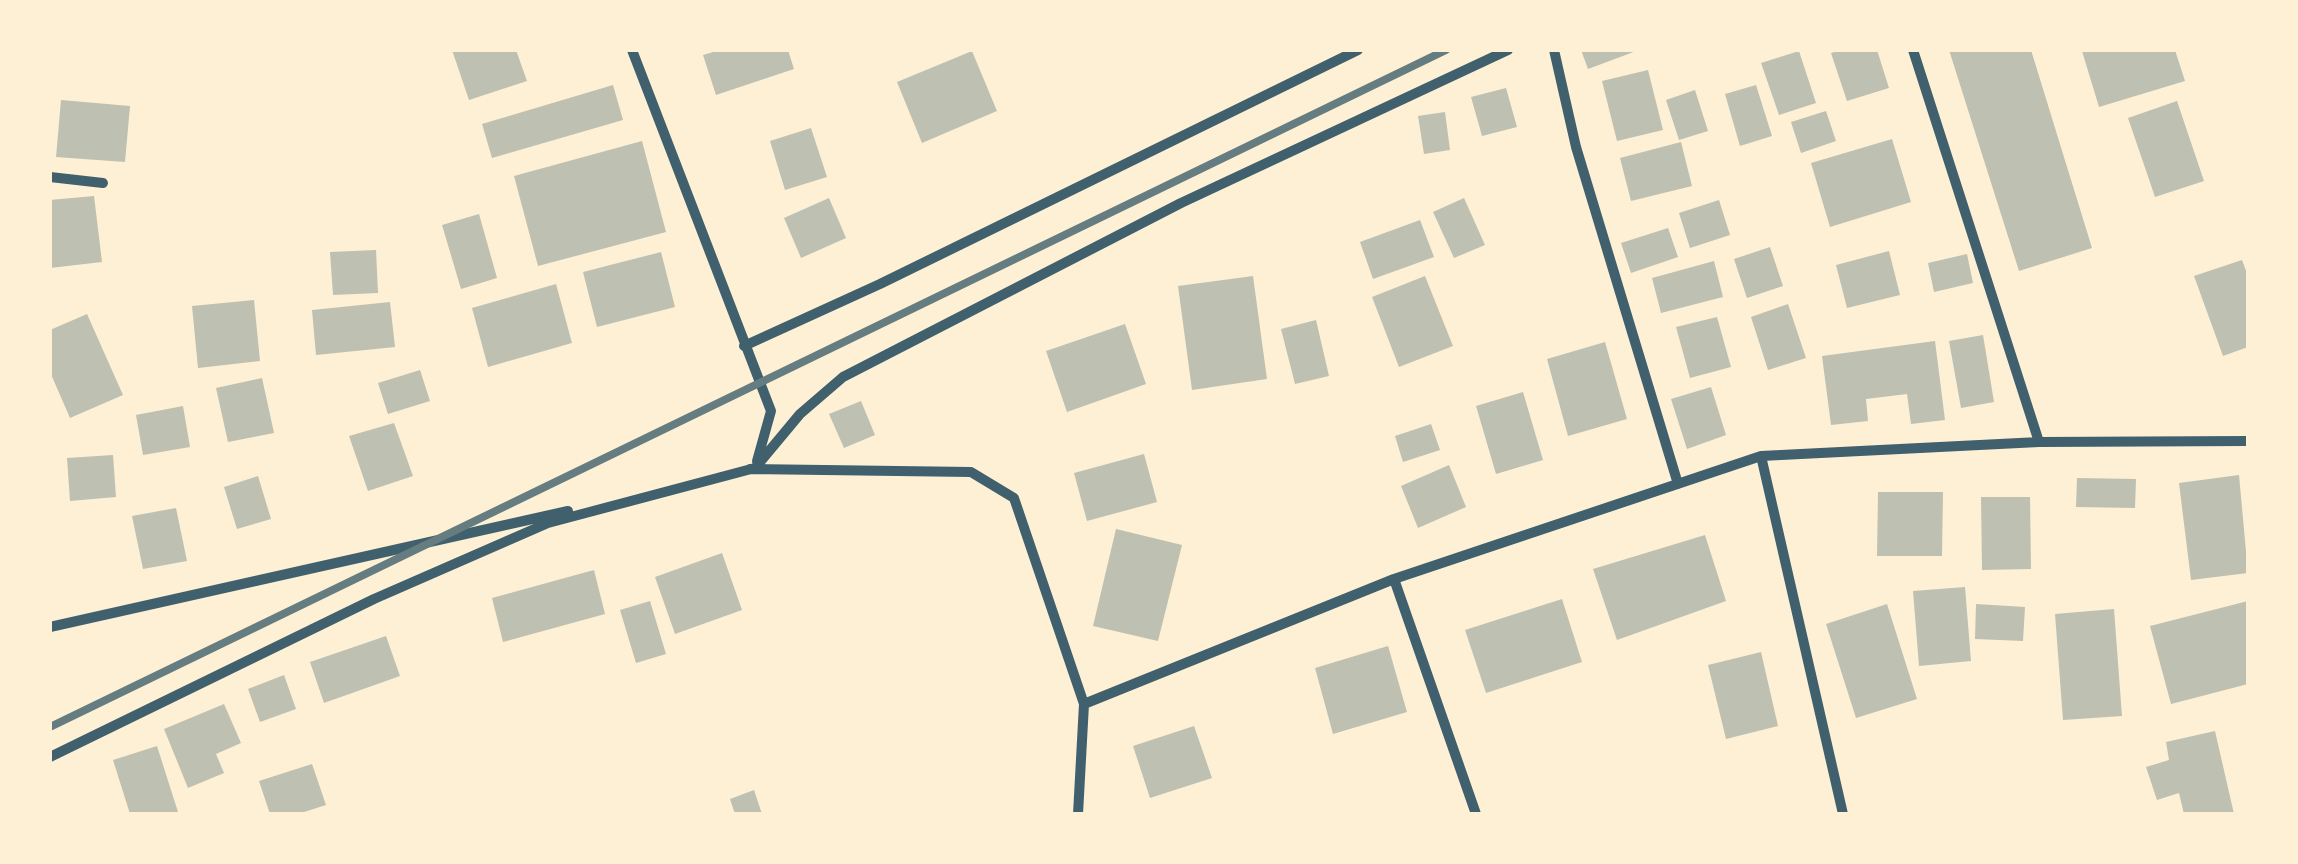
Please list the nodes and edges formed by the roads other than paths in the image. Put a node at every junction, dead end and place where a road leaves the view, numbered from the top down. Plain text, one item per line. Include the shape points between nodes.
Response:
1 (632, 50) edge
2 (1358, 50) edge
3 (1508, 50) edge
4 (1554, 50) edge
5 (1913, 50) edge
6 (50, 177) edge
7 (103, 182) dead end
8 (744, 346) junction
9 (2248, 441) edge
10 (2040, 442) junction
11 (1761, 456) junction
12 (754, 468) junction
13 (1678, 484) junction
14 (1394, 579) junction
15 (50, 627) edge
16 (1084, 704) junction
17 (50, 757) edge
18 (1078, 814) edge
19 (1476, 814) edge
20 (1843, 814) edge

1 - 8 street
2 - 8 street
3 - 12 street via 1181,202 842,377
4 - 13 street via 1576,147
5 - 10 street
6 - 7 street
8 - 12 street via 771,411
9 - 10 street
10 - 11 street
11 - 13 street
11 - 20 street
12 - 15 street
12 - 16 street via 971,472 1014,498
12 - 17 street via 548,523 374,599
13 - 14 street
14 - 16 street
14 - 19 street
16 - 18 street

